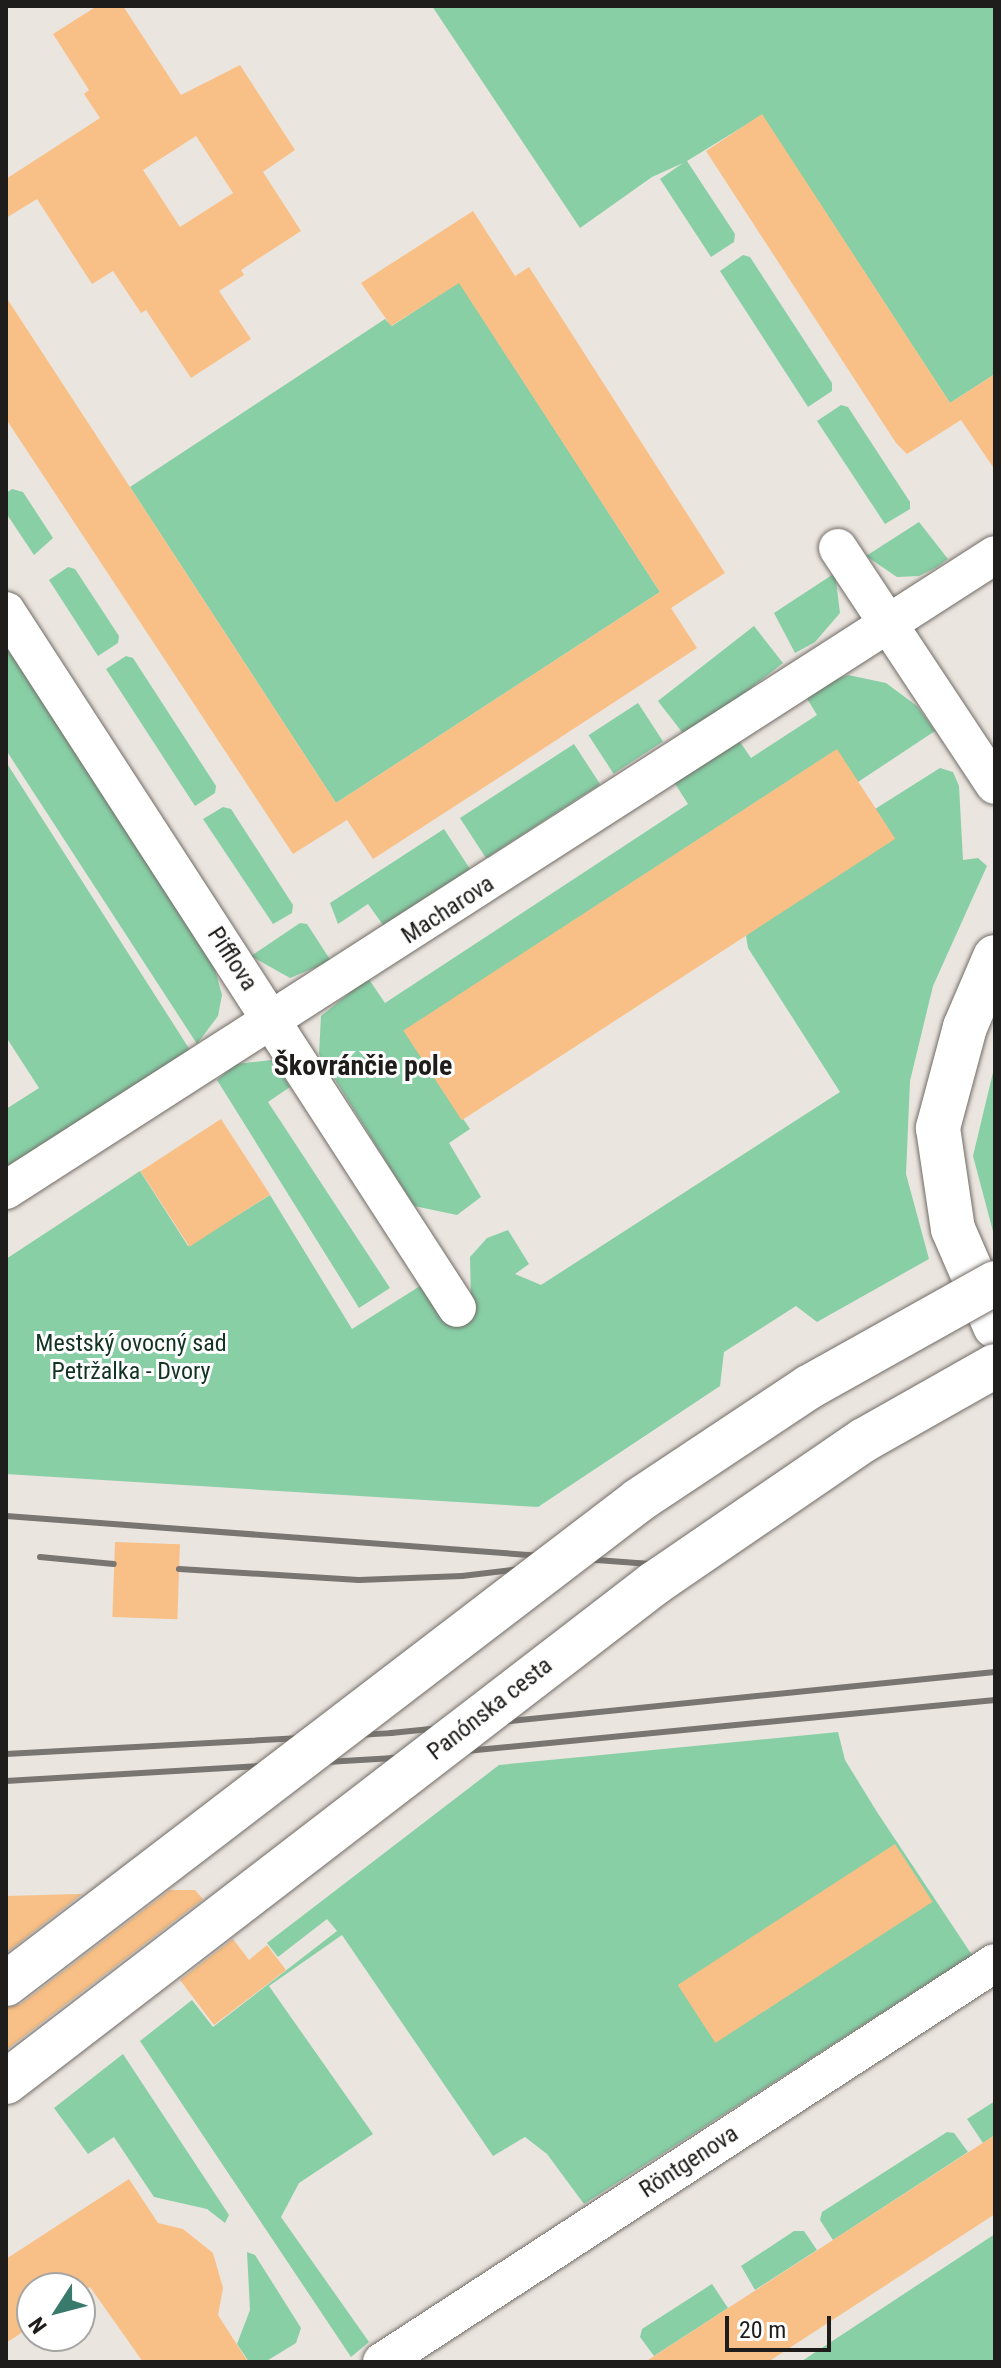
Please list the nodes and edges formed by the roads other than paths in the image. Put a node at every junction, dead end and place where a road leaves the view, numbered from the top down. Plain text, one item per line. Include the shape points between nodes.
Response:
1 (838, 548) dead end
2 (995, 555) edge
3 (6, 611) edge
4 (889, 627) junction
5 (995, 785) edge
6 (995, 957) edge
7 (273, 1021) junction
8 (6, 1190) edge
9 (995, 1283) edge
10 (457, 1308) dead end
11 (995, 1326) edge
12 (995, 1366) edge
13 (995, 1963) edge
14 (6, 1984) edge
15 (6, 2082) edge
16 (382, 2362) edge

1 - 4 street
2 - 4 street, Macharova
3 - 7 street, Pifflova
4 - 5 street
4 - 7 street, Macharova
6 - 11 main road via 965,1027 938,1128 946,1199 961,1256
7 - 8 street, Macharova
7 - 10 street, Pifflova
9 - 14 main road, bridge via 809,1387 639,1500
12 - 15 main road, Panónska cesta, bridge via 864,1440 655,1583
13 - 16 street, Röntgenova

